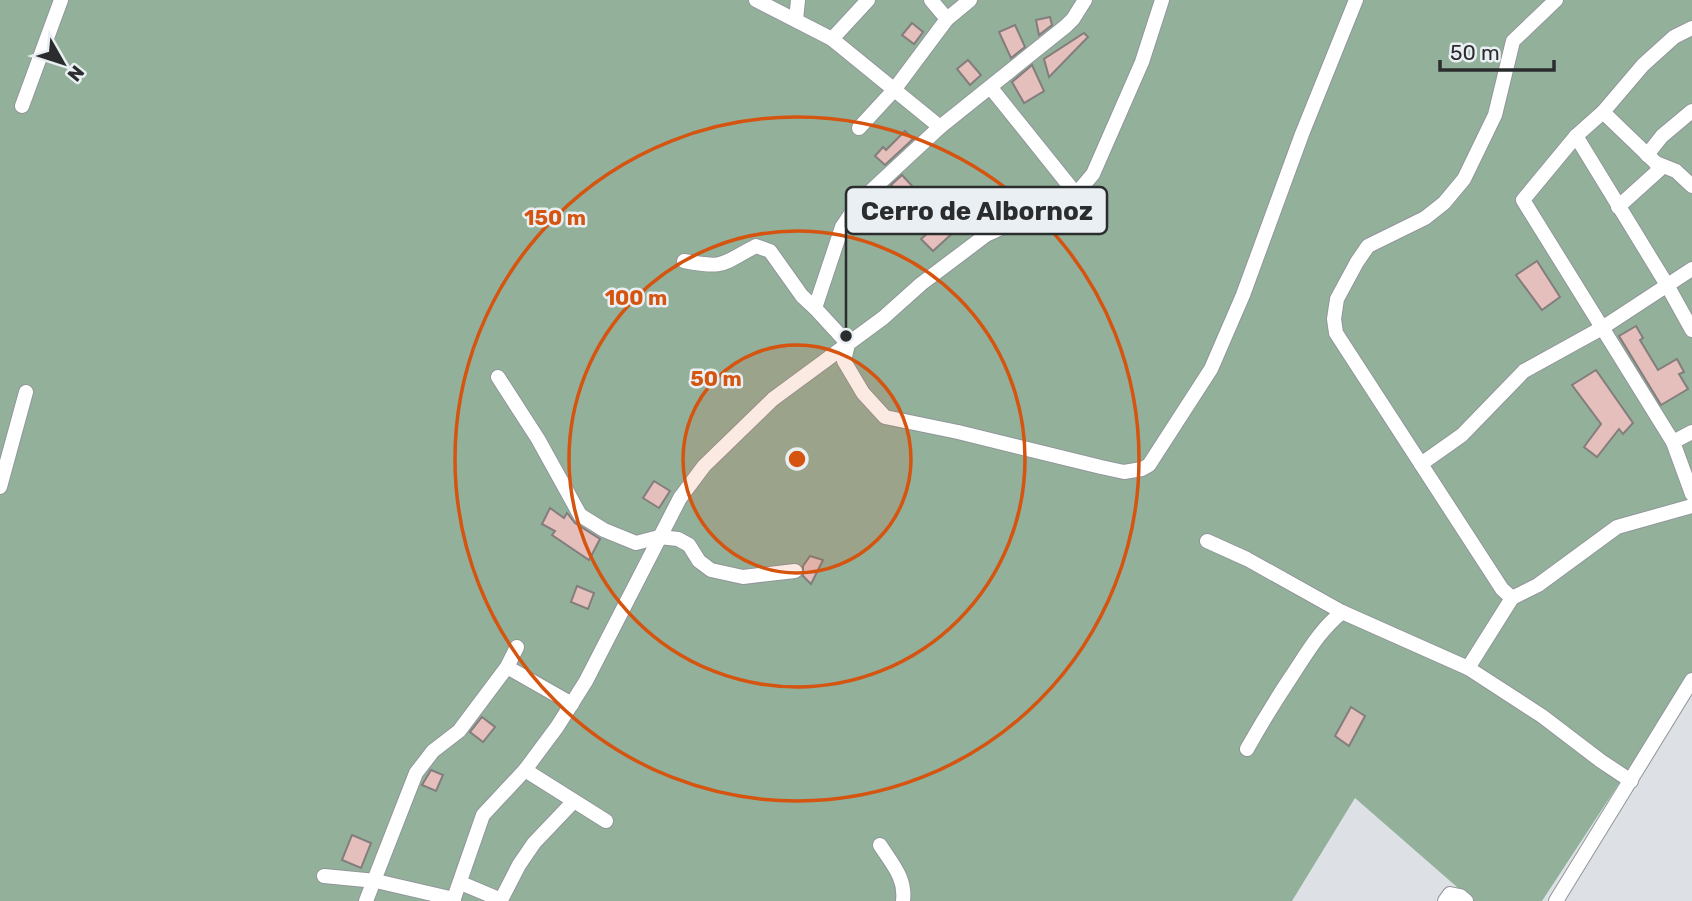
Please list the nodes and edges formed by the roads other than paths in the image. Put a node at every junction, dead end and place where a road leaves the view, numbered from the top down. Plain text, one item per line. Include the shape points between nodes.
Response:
1 (61, 0) edge
2 (756, 0) edge
3 (798, 0) edge
4 (868, 0) edge
5 (931, 0) edge
6 (970, 0) edge
7 (1085, 0) edge
8 (1162, 0) edge
9 (1356, 0) edge
10 (1556, 0) edge
11 (947, 19) junction
12 (796, 20) junction
13 (1692, 28) edge
14 (832, 40) junction
15 (991, 88) junction
16 (894, 90) junction
17 (22, 106) dead end
18 (1692, 111) edge
19 (1603, 112) junction
20 (940, 127) junction
21 (859, 128) dead end
22 (1576, 136) junction
23 (1652, 159) junction
24 (1692, 186) edge
25 (1076, 194) junction
26 (1618, 207) junction
27 (684, 261) dead end
28 (1692, 269) edge
29 (1667, 285) junction
30 (816, 308) junction
31 (1602, 328) junction
32 (1692, 330) edge
33 (848, 344) junction
34 (498, 377) dead end
35 (26, 392) dead end
36 (1692, 432) edge
37 (1673, 442) junction
38 (1421, 464) junction
39 (0, 487) edge
40 (1692, 494) edge
41 (1692, 506) edge
42 (659, 537) junction
43 (1207, 541) dead end
44 (794, 571) dead end
45 (1512, 598) junction
46 (1342, 612) junction
47 (517, 647) dead end
48 (507, 667) junction
49 (1468, 668) junction
50 (1692, 680) edge
51 (1677, 703) junction
52 (572, 704) junction
53 (1692, 710) edge
54 (1247, 749) dead end
55 (525, 770) junction
56 (1631, 781) junction
57 (574, 801) junction
58 (606, 821) dead end
59 (880, 845) dead end
60 (324, 876) dead end
61 (376, 881) junction
62 (461, 883) junction
63 (454, 900) edge
64 (366, 901) edge
65 (903, 901) edge
66 (1446, 901) edge
67 (1466, 901) edge
68 (1556, 901) edge

1 - 17 street
2 - 12 street
3 - 12 street
4 - 14 street
5 - 11 street
6 - 11 street
7 - 15 street via 1073,19
8 - 25 street via 1142,62 1093,174
9 - 33 street via 1211,369 1157,456 1142,470 1124,472 885,417 863,393 844,361
10 - 38 street via 1513,41 1495,115 1464,179 1425,218 1368,246 1337,299 1336,333
11 - 16 street
12 - 14 street
13 - 19 street via 1674,37 1643,65
14 - 16 street
15 - 20 street
15 - 25 street
16 - 20 street
16 - 21 street
18 - 23 street via 1662,136
19 - 22 street
19 - 23 street
20 - 30 street via 859,202 842,227
22 - 26 street
22 - 31 street via 1524,200
23 - 24 street
23 - 26 street via 1659,170
25 - 33 street via 986,235
26 - 29 street
27 - 30 street via 726,264 757,246 764,247
28 - 29 street
29 - 31 street
29 - 32 street
30 - 33 street
31 - 37 street
31 - 38 street via 1524,371 1462,435
33 - 42 street via 773,399 704,466
34 - 42 street via 580,515 636,543
35 - 39 street
36 - 37 street
37 - 40 street
38 - 45 street
41 - 45 street via 1617,527 1538,585
42 - 44 street via 683,541 711,569 743,577
42 - 52 street
43 - 46 street
45 - 49 street
46 - 49 street
46 - 54 street via 1313,641
47 - 48 street
48 - 52 street
48 - 61 street via 459,731 433,751 416,773
49 - 56 street
50 - 51 street
51 - 53 street
51 - 56 street
52 - 55 street
55 - 57 street
55 - 62 street via 483,815
56 - 68 street
57 - 58 street
57 - 62 street via 534,843 501,900
59 - 65 street via 901,878
60 - 61 street
61 - 63 street
61 - 64 street
62 - 63 street
66 - 67 street via 1450,894

